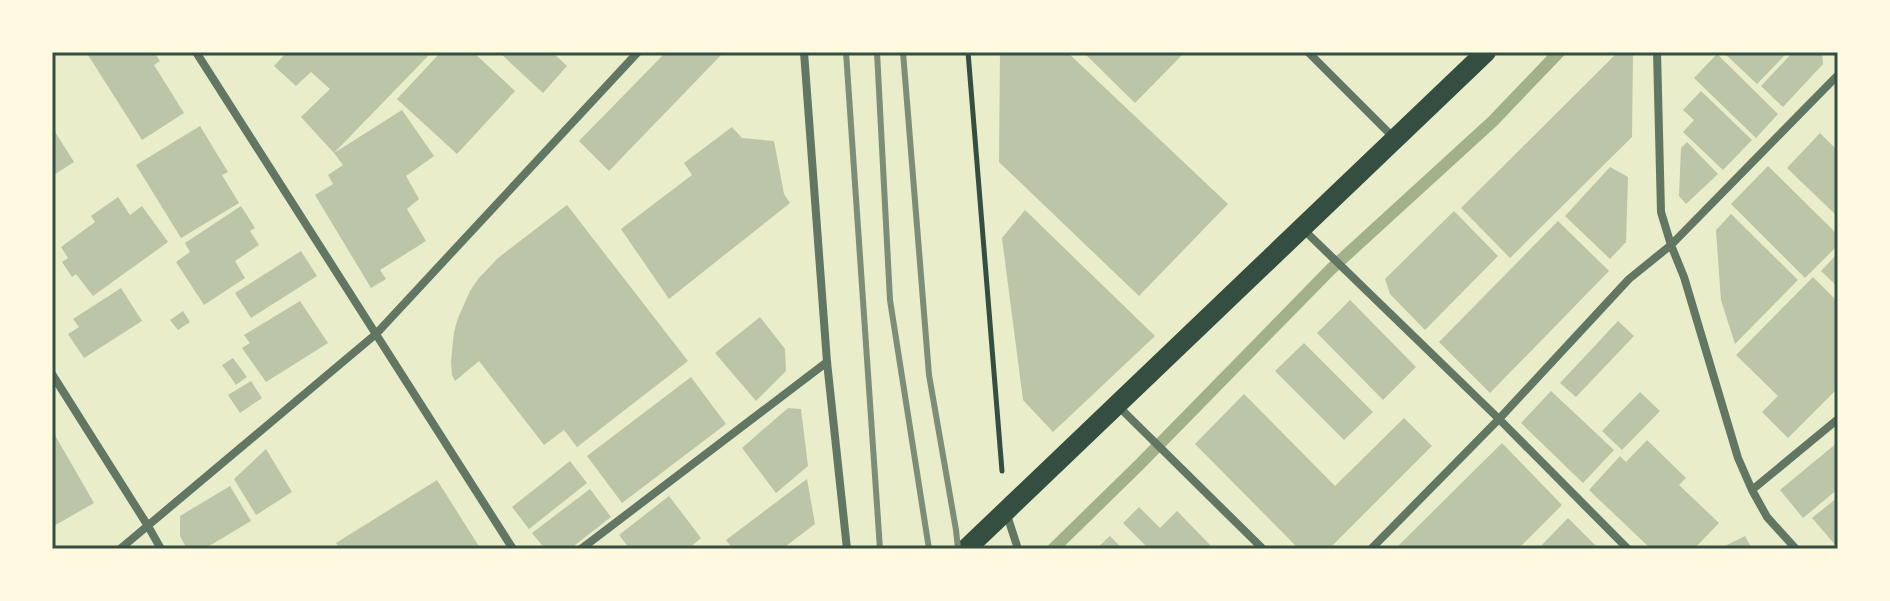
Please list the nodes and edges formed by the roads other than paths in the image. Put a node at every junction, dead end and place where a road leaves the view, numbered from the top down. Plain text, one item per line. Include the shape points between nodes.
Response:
1 (196, 52) edge
2 (638, 52) edge
3 (804, 52) edge
4 (1308, 52) edge
5 (1486, 52) edge
6 (1657, 52) edge
7 (1838, 75) edge
8 (1395, 138) junction
9 (1302, 228) junction
10 (1671, 245) junction
11 (376, 334) junction
12 (827, 362) junction
13 (52, 374) edge
14 (1116, 404) junction
15 (1499, 419) junction
16 (1838, 419) edge
17 (1752, 490) junction
18 (1005, 511) junction
19 (148, 526) junction
20 (120, 549) edge
21 (161, 549) edge
22 (513, 549) edge
23 (581, 549) edge
24 (847, 549) edge
25 (966, 549) edge
26 (1018, 549) edge
27 (1263, 549) edge
28 (1371, 549) edge
29 (1628, 549) edge
30 (1796, 549) edge

1 - 11 street
2 - 11 street
3 - 12 street
4 - 8 street
5 - 8 main road
6 - 10 street via 1661,212
7 - 10 street
8 - 9 main road
9 - 14 main road
9 - 15 street
10 - 15 street via 1629,279
10 - 17 street
11 - 19 street
11 - 22 street
12 - 23 street
12 - 24 street
13 - 19 street
14 - 18 main road
14 - 27 street
15 - 28 street
15 - 29 street
16 - 17 street
17 - 30 street via 1767,517
18 - 25 main road
18 - 26 street
19 - 20 street
19 - 21 street

